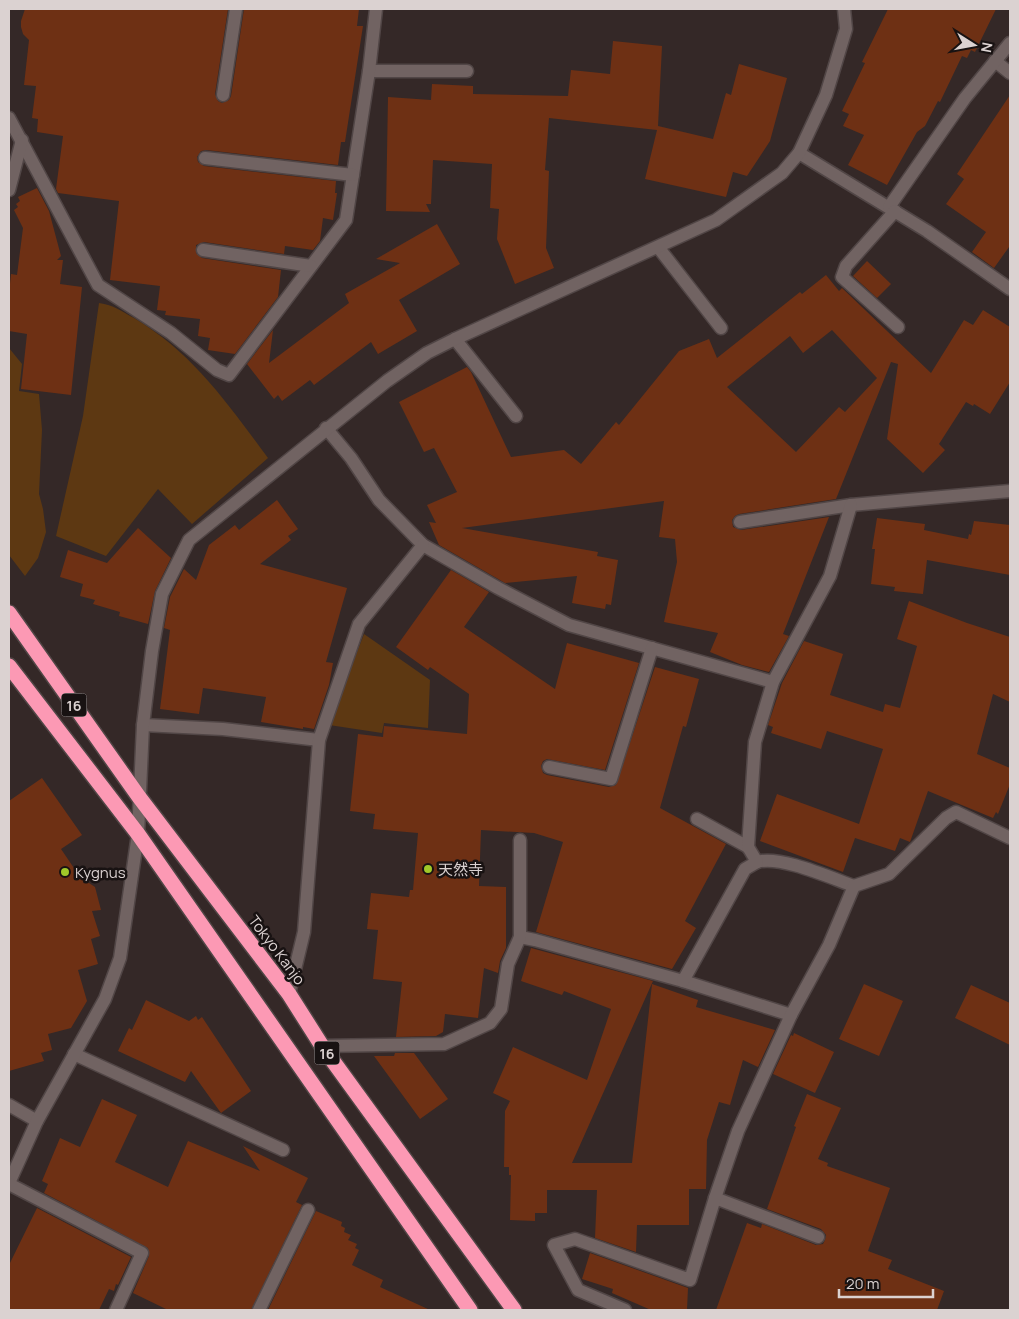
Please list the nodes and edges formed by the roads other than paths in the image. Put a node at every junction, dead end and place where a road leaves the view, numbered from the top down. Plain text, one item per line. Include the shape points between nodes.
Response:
1 (236, 9) edge
2 (376, 9) edge
3 (844, 9) edge
4 (1010, 43) edge
5 (995, 61) junction
6 (369, 71) junction
7 (467, 71) dead end
8 (1010, 73) edge
9 (223, 95) dead end
10 (9, 118) edge
11 (22, 140) junction
12 (799, 153) junction
13 (205, 158) dead end
14 (353, 175) junction
15 (9, 190) edge
16 (892, 209) junction
17 (658, 247) junction
18 (203, 250) dead end
19 (311, 266) junction
20 (1010, 289) edge
21 (898, 327) dead end
22 (721, 328) dead end
23 (456, 339) junction
24 (516, 416) dead end
25 (326, 428) junction
26 (1010, 491) edge
27 (851, 505) junction
28 (740, 522) dead end
29 (423, 545) junction
30 (9, 613) edge
31 (652, 648) junction
32 (9, 666) edge
33 (773, 682) junction
34 (143, 725) junction
35 (319, 740) junction
36 (549, 767) dead end
37 (139, 797) junction
38 (697, 819) dead end
39 (138, 834) junction
40 (1010, 838) edge
41 (520, 840) dead end
42 (748, 847) junction
43 (757, 862) junction
44 (854, 886) junction
45 (520, 937) junction
46 (683, 981) junction
47 (289, 994) junction
48 (791, 1015) junction
49 (322, 1046) junction
50 (74, 1054) junction
51 (9, 1105) edge
52 (37, 1121) junction
53 (283, 1150) dead end
54 (9, 1184) edge
55 (715, 1198) junction
56 (308, 1210) dead end
57 (818, 1237) dead end
58 (116, 1310) edge
59 (259, 1310) edge
60 (470, 1310) edge
61 (514, 1310) edge
62 (625, 1310) edge

1 - 9 street
2 - 6 street
3 - 12 street via 846,29 826,96
4 - 5 street
5 - 8 street
5 - 16 street via 965,98
6 - 7 street
6 - 14 street
10 - 11 street
11 - 15 street
11 - 19 street via 98,285 172,333 217,370 229,375
12 - 16 street
12 - 17 street via 782,173 716,220
13 - 14 street
14 - 19 street via 346,220
16 - 20 street
16 - 21 street via 846,266 842,276
17 - 22 street
17 - 23 street
18 - 19 street
23 - 24 street
23 - 25 street via 387,380
25 - 29 street via 352,458 379,500
25 - 34 street via 189,540 162,594
26 - 27 street
27 - 28 street
27 - 33 street via 830,576
29 - 31 street via 569,625
29 - 35 street via 359,624
30 - 37 highway, Tokyo Kanjo / 16
31 - 33 street
31 - 36 street via 611,779
32 - 39 highway, 16
33 - 42 street via 755,742
34 - 35 street via 223,729
34 - 37 street
35 - 47 street via 304,932
37 - 39 street
37 - 47 highway, Tokyo Kanjo / 16
38 - 42 street
39 - 50 street via 120,958 105,999
39 - 60 highway, 16
40 - 44 street via 956,812 889,874
41 - 45 street
42 - 43 street
43 - 44 street via 781,861
43 - 46 street via 745,869
44 - 48 street via 829,945
45 - 46 street
45 - 49 street via 508,964 502,1009 490,1023 444,1044
46 - 48 street
47 - 49 highway, Tokyo Kanjo / 16
48 - 55 street via 738,1131
49 - 61 highway, Tokyo Kanjo / 16
50 - 52 street
50 - 53 street
51 - 52 street
52 - 54 street
54 - 58 street via 142,1253
55 - 57 street
55 - 62 street via 690,1280 575,1239 554,1245 578,1290
56 - 59 street

